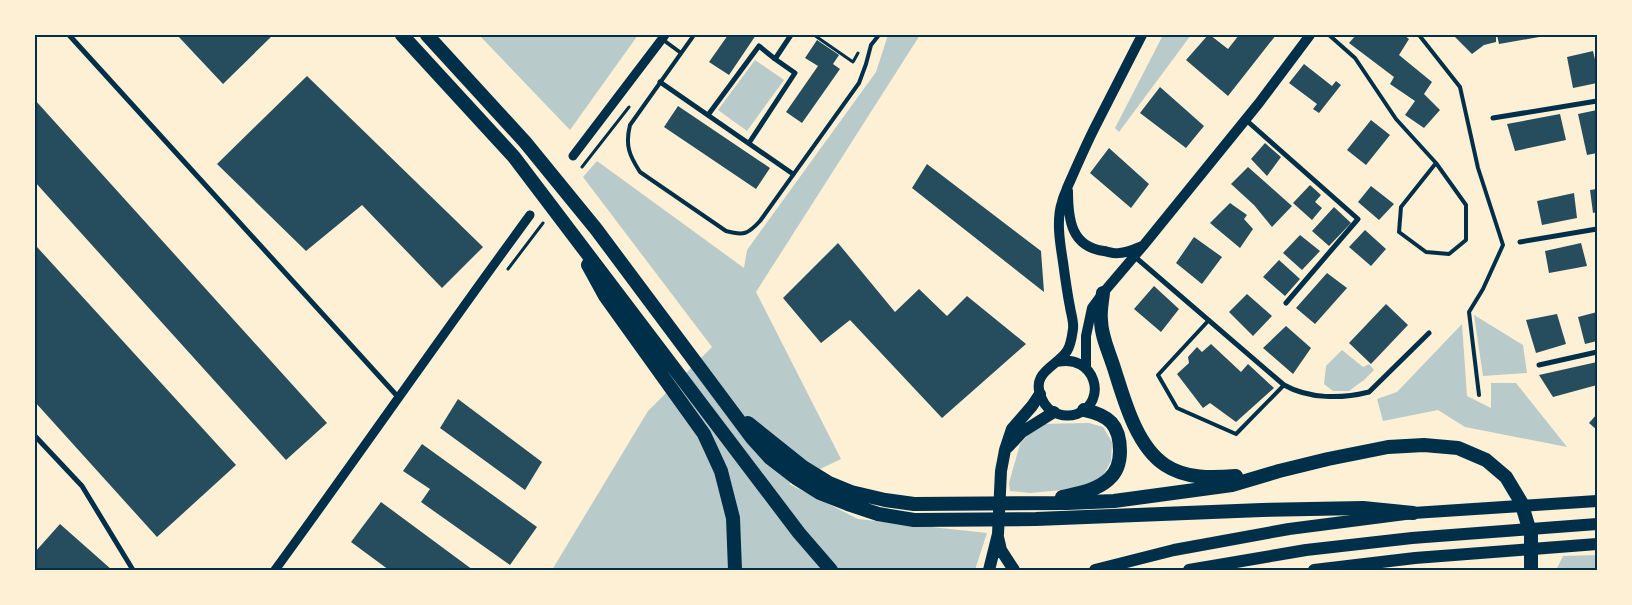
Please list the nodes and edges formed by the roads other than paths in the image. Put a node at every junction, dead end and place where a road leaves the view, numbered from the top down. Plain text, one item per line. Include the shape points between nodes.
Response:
1 (69, 35) edge
2 (427, 35) edge
3 (694, 35) edge
4 (791, 35) edge
5 (879, 35) edge
6 (1142, 35) edge
7 (1310, 35) edge
8 (1419, 35) edge
9 (1332, 36) edge
10 (663, 37) edge
11 (406, 40) edge
12 (681, 53) junction
13 (775, 59) junction
14 (660, 82) junction
15 (1597, 101) edge
16 (708, 115) junction
17 (1493, 118) dead end
18 (1245, 119) junction
19 (749, 143) junction
20 (574, 156) dead end
21 (1436, 163) junction
22 (793, 174) junction
23 (1068, 188) junction
24 (530, 215) dead end
25 (564, 223) junction
26 (1597, 229) edge
27 (1520, 242) dead end
28 (1143, 246) junction
29 (1134, 256) junction
30 (1103, 293) junction
31 (1286, 303) dead end
32 (1209, 320) junction
33 (1429, 332) dead end
34 (1597, 352) edge
35 (1057, 362) junction
36 (1539, 365) dead end
37 (1086, 368) junction
38 (1284, 385) junction
39 (1040, 394) junction
40 (1479, 395) dead end
41 (399, 398) junction
42 (730, 407) junction
43 (1084, 410) junction
44 (1054, 412) junction
45 (35, 436) edge
46 (1005, 450) junction
47 (1279, 471) junction
48 (1597, 501) edge
49 (1037, 502) junction
50 (1413, 513) junction
51 (1597, 524) edge
52 (998, 534) junction
53 (1597, 544) edge
54 (132, 570) edge
55 (275, 570) edge
56 (736, 570) edge
57 (831, 570) edge
58 (989, 570) edge
59 (1014, 570) edge
60 (1095, 570) edge
61 (1189, 570) edge
62 (1314, 570) edge
63 (1531, 570) edge

1 - 41 street
2 - 42 highway via 525,142 596,229
3 - 12 lane
4 - 13 street
5 - 22 lane via 871,45 859,83
6 - 23 main road via 1078,161
7 - 18 main road
8 - 40 lane via 1460,87 1478,168 1502,245 1469,312
9 - 21 lane via 1355,58 1396,119
10 - 12 lane
10 - 20 street
11 - 25 highway via 514,157
12 - 14 lane
13 - 16 street via 759,46
13 - 19 street via 795,73
14 - 16 street
14 - 22 lane via 630,125 627,136 628,149 640,172 726,231 737,234 749,232 760,221
15 - 17 street
16 - 19 street
18 - 28 main road
18 - 31 street via 1358,219
19 - 22 street
21 - 21 lane via 1466,204 1466,240 1449,254 1426,252 1399,232 1401,207
23 - 28 main road via 1071,224 1087,247 1120,253
23 - 35 main road via 1060,214 1060,246 1073,327 1067,351
24 - 41 street
25 - 56 highway via 605,296 704,434 721,470 732,518
25 - 57 highway via 799,533
26 - 27 street
28 - 29 main road
29 - 30 main road
29 - 32 street
30 - 37 main road via 1088,320
30 - 47 highway via 1101,320 1104,338 1130,416 1146,447 1165,465 1188,475 1213,478
32 - 38 street
32 - 38 lane via 1158,375 1177,408 1236,434
33 - 38 street via 1369,392 1356,396 1324,396
34 - 36 street
35 - 37 main road via 1073,361
35 - 39 main road via 1041,378
37 - 43 main road via 1095,390
39 - 44 main road via 1042,401
39 - 46 highway via 1012,429
41 - 55 street
42 - 49 highway via 787,456 829,483 851,492 914,504
42 - 50 highway via 770,458 820,493 878,514 914,520 1036,520 1363,508
43 - 44 main road via 1069,416
43 - 49 highway via 1106,417 1116,426 1120,439 1116,471 1108,480 1088,491
44 - 46 highway via 1022,432
45 - 54 street via 82,486
46 - 52 highway
47 - 49 highway via 1232,485 1160,496 1114,501
47 - 63 highway via 1388,447 1424,445 1458,448 1486,460 1506,477 1522,502 1531,535
48 - 50 highway
50 - 60 highway via 1289,529 1174,550
51 - 61 highway via 1412,538 1306,550
52 - 58 highway
52 - 59 highway via 1001,550
53 - 62 highway via 1416,558

